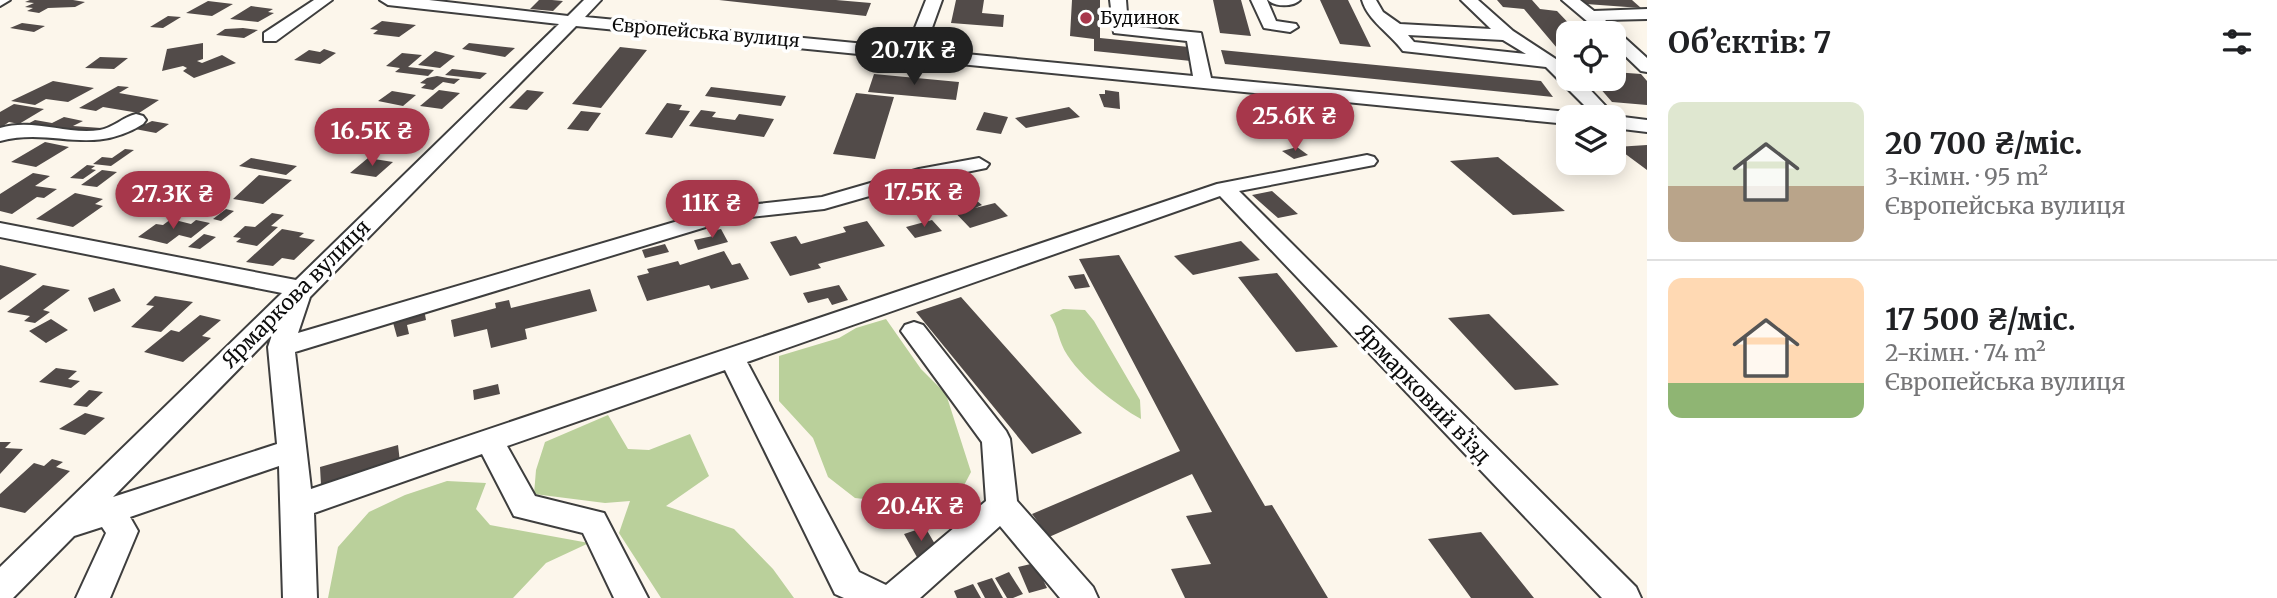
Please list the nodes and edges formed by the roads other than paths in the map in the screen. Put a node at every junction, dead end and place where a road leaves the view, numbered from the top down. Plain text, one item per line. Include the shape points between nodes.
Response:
1 (324, 0) edge
2 (388, 0) edge
3 (593, 0) edge
4 (934, 0) edge
5 (1118, 0) edge
6 (1259, 0) edge
7 (1276, 0) edge
8 (1292, 0) edge
9 (1469, 0) edge
10 (1570, 0) edge
11 (1368, 1) edge
12 (1647, 13) edge
13 (1590, 16) junction
14 (573, 21) junction
15 (1596, 21) edge
16 (1290, 27) dead end
17 (1396, 29) junction
18 (1507, 35) junction
19 (270, 37) dead end
20 (1626, 47) edge
21 (914, 53) junction
22 (1551, 62) junction
23 (1556, 66) edge
24 (1647, 67) edge
25 (1203, 82) junction
26 (1581, 91) edge
27 (1595, 105) edge
28 (1556, 117) edge
29 (136, 120) dead end
30 (1626, 123) edge
31 (1647, 126) edge
32 (0, 135) edge
33 (1367, 160) dead end
34 (979, 164) dead end
35 (1224, 188) junction
36 (0, 230) edge
37 (300, 289) junction
38 (914, 331) dead end
39 (281, 347) junction
40 (732, 358) junction
41 (490, 440) junction
42 (290, 451) junction
43 (298, 506) junction
44 (1002, 506) junction
45 (109, 512) junction
46 (65, 526) junction
47 (0, 589) edge
48 (93, 598) edge
49 (300, 598) edge
50 (631, 598) edge
51 (877, 598) edge
52 (896, 598) edge
53 (1082, 598) edge
54 (1624, 598) edge

1 - 19 street
2 - 14 street, Європейська вулиця
3 - 14 street, Ярмаркова вулиця
4 - 21 street
5 - 25 street via 1120,30 1195,37
6 - 16 street via 1270,25
7 - 8 street
9 - 18 street
10 - 13 street
11 - 17 street via 1376,15
12 - 13 street
13 - 15 street
14 - 21 street, Європейська вулиця
14 - 37 street, Ярмаркова вулиця
17 - 18 street
17 - 22 street via 1409,47
18 - 22 street
20 - 24 street
21 - 25 street, Європейська вулиця
22 - 23 street
25 - 28 street, Європейська вулиця
26 - 27 street
29 - 32 street via 97,136 14,130
30 - 31 street
33 - 35 street
34 - 39 street via 919,174 824,203 730,213
35 - 40 street
35 - 54 street, Ярмарковий вʼїзд
36 - 37 street
37 - 39 street
37 - 46 street, Ярмаркова вулиця
38 - 44 street via 996,439
39 - 42 street
40 - 41 street
40 - 51 street via 847,583
41 - 43 street
41 - 50 street via 524,507 593,522
42 - 43 street
42 - 45 street
43 - 49 street
44 - 52 street
44 - 53 street
45 - 46 street
45 - 48 street via 122,531
46 - 47 street, Ярмаркова вулиця

